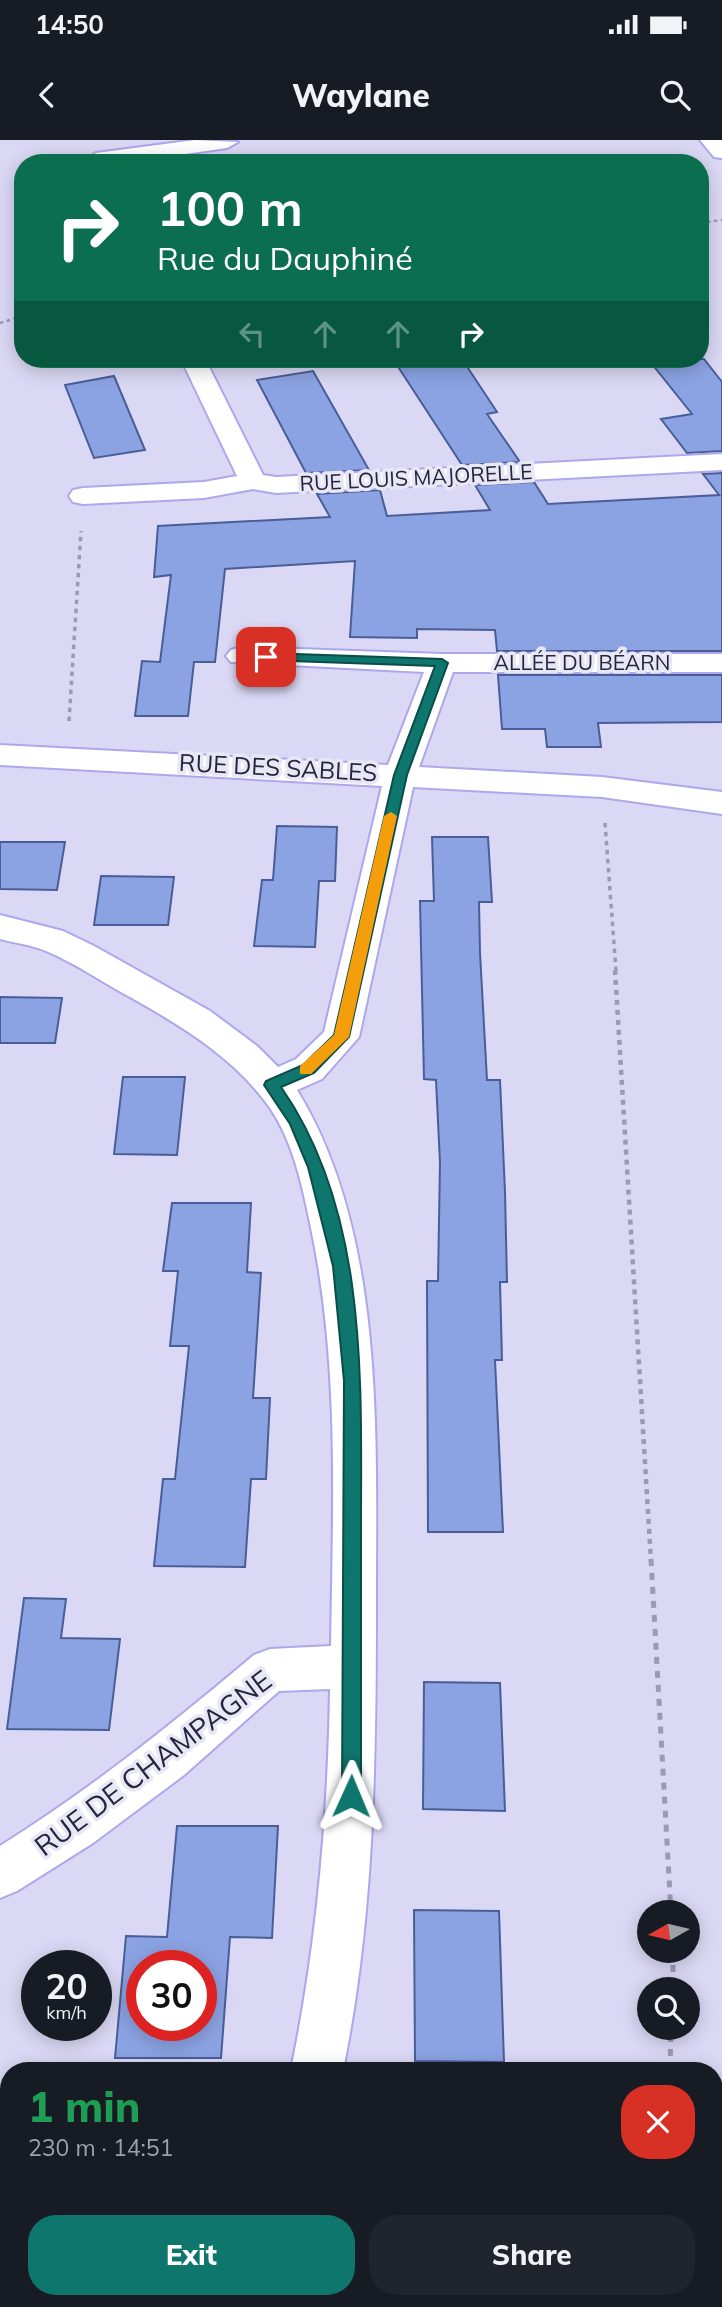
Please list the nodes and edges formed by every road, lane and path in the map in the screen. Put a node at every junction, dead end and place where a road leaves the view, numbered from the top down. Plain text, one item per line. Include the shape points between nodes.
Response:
1 (711, 140) edge
2 (227, 142) edge
3 (722, 152) edge
4 (93, 154) edge
5 (197, 368) edge
6 (722, 462) edge
7 (253, 481) junction
8 (83, 496) joint
9 (241, 656) dead end
10 (442, 663) junction
11 (722, 663) edge
12 (0, 755) edge
13 (67, 757) junction
14 (400, 775) junction
15 (602, 787) junction
16 (722, 803) edge
17 (0, 927) edge
18 (272, 1085) junction
19 (354, 1667) junction
20 (0, 1874) edge
21 (670, 1900) edge
22 (671, 2040) edge
23 (319, 2062) edge
24 (670, 2062) edge

1 - 3 street
2 - 4 street
5 - 7 street
6 - 7 street, RUE LOUIS MAJORELLE via 276,485
7 - 8 street, RUE LOUIS MAJORELLE via 205,490
8 - 13 path
9 - 10 street, ALLÉE DU BÉARN
10 - 11 street, ALLÉE DU BÉARN
10 - 14 street
12 - 13 street, RUE DES SABLES
13 - 14 street, RUE DES SABLES
14 - 15 street, RUE DES SABLES
14 - 18 street via 341,1037 309,1069
15 - 16 street, RUE DES SABLES
15 - 21 path via 626,1118
17 - 18 street via 56,942 186,1012 231,1044
18 - 19 street via 297,1122 316,1167 341,1266 353,1381
19 - 20 street, RUE DE CHAMPAGNE via 270,1670 167,1759 76,1826
19 - 23 street via 351,1822
22 - 24 path

